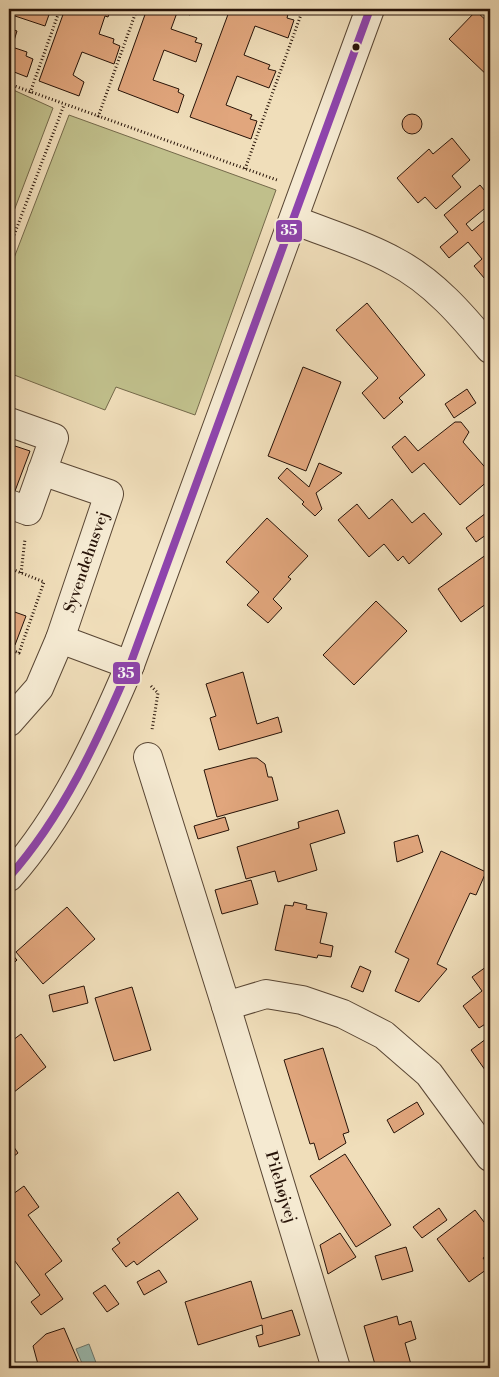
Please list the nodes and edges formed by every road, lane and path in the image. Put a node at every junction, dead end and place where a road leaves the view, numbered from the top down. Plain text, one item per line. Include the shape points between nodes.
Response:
1 (60, 9) edge
2 (138, 9) edge
3 (304, 9) edge
4 (370, 9) edge
5 (9, 84) edge
6 (30, 93) junction
7 (64, 105) junction
8 (98, 117) junction
9 (245, 169) junction
10 (304, 189) junction
11 (294, 220) junction
12 (9, 248) edge
13 (490, 349) edge
14 (9, 422) edge
15 (42, 472) junction
16 (19, 508) edge
17 (9, 568) edge
18 (21, 573) junction
19 (60, 639) junction
20 (9, 649) edge
21 (130, 666) junction
22 (9, 722) edge
23 (148, 757) joint
24 (9, 878) edge
25 (226, 1006) junction
26 (490, 1157) edge
27 (336, 1368) edge

1 - 6 path
2 - 8 path
3 - 9 path
4 - 10 street
5 - 6 path
6 - 7 path
7 - 8 path
7 - 12 path
8 - 9 path
9 - 10 path
10 - 11 street
11 - 13 street via 394,260 460,314
11 - 21 street
14 - 15 street via 54,438
15 - 16 street
15 - 19 street, Syvendehusvej via 108,494
16 - 18 path
17 - 18 path
18 - 20 path via 44,582 19,653
19 - 21 street
19 - 22 street, Syvendehusvej via 39,688
21 - 23 path via 158,693
21 - 24 street via 102,731 69,792
23 - 25 street, Pilehøjvej
25 - 26 street via 266,994 343,1014 384,1035 429,1074
25 - 27 street, Pilehøjvej

